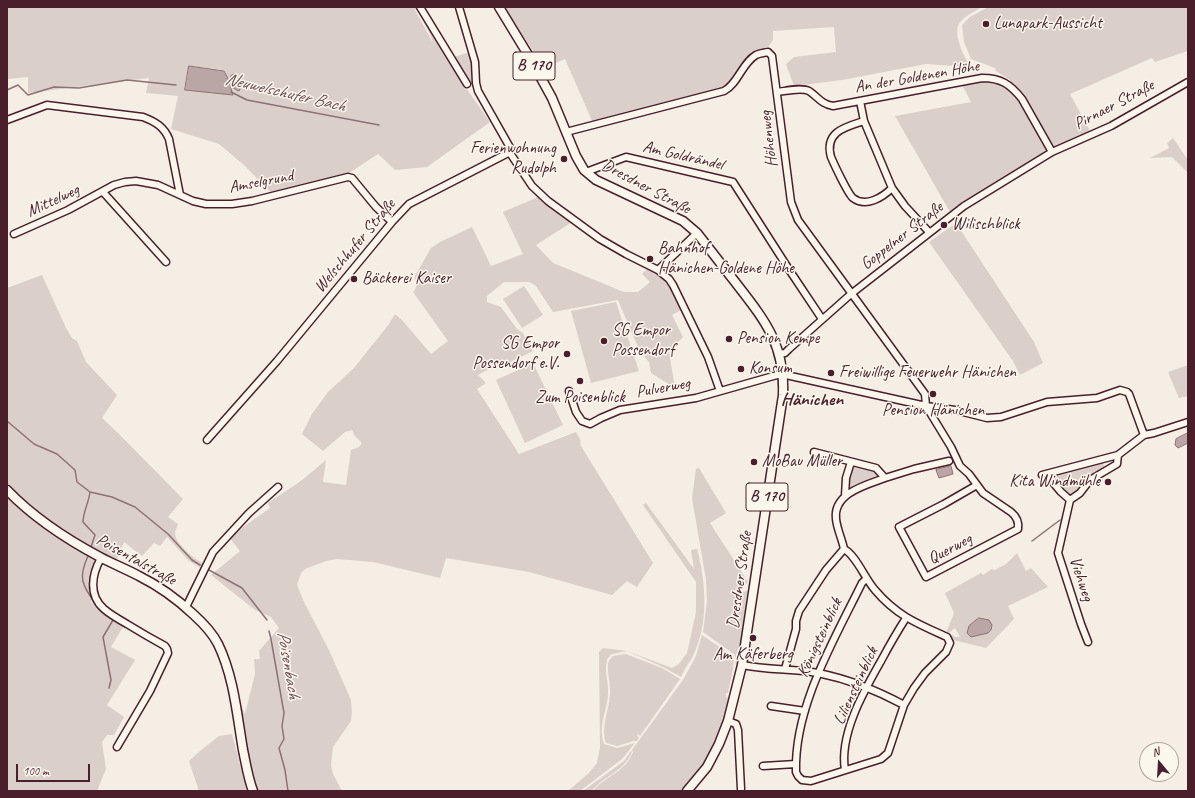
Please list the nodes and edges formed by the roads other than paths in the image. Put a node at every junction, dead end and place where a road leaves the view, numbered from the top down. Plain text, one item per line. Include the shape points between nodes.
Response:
1 (420, 7) edge
2 (459, 7) edge
3 (499, 7) edge
4 (1188, 82) edge
5 (467, 84) dead end
6 (778, 92) junction
7 (860, 101) junction
8 (7, 120) edge
9 (864, 122) junction
10 (566, 132) junction
11 (510, 152) junction
12 (1052, 152) junction
13 (586, 172) junction
14 (892, 188) junction
15 (103, 192) junction
16 (180, 195) junction
17 (392, 222) junction
18 (929, 232) junction
19 (697, 233) junction
20 (14, 234) dead end
21 (166, 262) dead end
22 (658, 270) junction
23 (851, 294) junction
24 (822, 319) junction
25 (779, 354) junction
26 (783, 375) junction
27 (569, 391) dead end
28 (720, 391) junction
29 (926, 406) junction
30 (1188, 422) edge
31 (1144, 435) junction
32 (207, 440) dead end
33 (814, 452) dead end
34 (1118, 455) junction
35 (949, 461) dead end
36 (851, 462) junction
37 (885, 478) junction
38 (977, 485) junction
39 (278, 488) dead end
40 (7, 490) edge
41 (845, 496) junction
42 (1070, 500) junction
43 (844, 549) junction
44 (101, 558) junction
45 (866, 579) junction
46 (186, 607) junction
47 (906, 618) junction
48 (1088, 642) dead end
49 (742, 665) junction
50 (785, 669) junction
51 (819, 674) junction
52 (866, 689) junction
53 (904, 705) junction
54 (771, 706) dead end
55 (805, 711) junction
56 (728, 721) junction
57 (117, 747) dead end
58 (796, 764) junction
59 (763, 766) dead end
60 (845, 770) junction
61 (740, 789) dead end
62 (253, 791) edge
63 (687, 791) edge

1 - 5 street
2 - 11 street via 475,62 478,91 512,151
3 - 10 main road, B 170 via 552,98
4 - 12 street, Pirnaer Straße via 1106,128
6 - 7 street, An der Goldenen Höhe via 808,91 823,103 833,106
6 - 10 street, Höhenweg via 772,56 768,52 757,54 724,91
6 - 23 street, Höhenweg via 794,212
7 - 9 street
7 - 12 street, An der Goldenen Höhe via 992,78 1001,81 1022,98
8 - 16 street via 47,105 143,117 154,121 166,132 169,140
9 - 14 street
9 - 14 street via 838,131 830,142 830,157 852,198 870,201 886,194
10 - 13 main road, B 170
11 - 17 street, Welschhufer Straße via 409,204
11 - 22 street via 532,186 548,201 600,239
12 - 18 street, Goppelner Straße via 964,206
13 - 19 main road, Dresdner Straße / B 170 via 596,180 683,221
13 - 24 street, Am Goldrändel via 626,157 733,182
14 - 18 street
15 - 16 street, Mittelweg via 120,183 136,182 158,185
15 - 20 street, Mittelweg
15 - 21 street, Mittelweg
16 - 17 street, Amselgrund via 206,204 232,204 348,176
17 - 32 street, Welschhufer Straße
18 - 23 street, Goppelner Straße
19 - 22 street
19 - 25 main road, Dresdner Straße / B 170 via 764,321
22 - 28 street via 674,285 710,361
23 - 24 street, Goppelner Straße
23 - 29 street, Höhenweg via 925,394
24 - 25 street, Goppelner Straße via 785,353
25 - 26 main road, Dresdner Straße / B 170
26 - 28 street, Pulverweg
26 - 29 street
26 - 49 main road, Dresdner Straße / B 170 via 783,395
27 - 28 street, Pulverweg via 576,412 582,421 590,424 620,410
29 - 31 street via 987,418 1001,417 1047,402 1097,398 1120,390 1129,394
29 - 38 street, Querweg via 960,466
30 - 31 street
31 - 34 street
33 - 36 street
34 - 42 street via 1117,464 1090,480 1080,493
34 - 42 street via 1044,474
35 - 37 street
36 - 37 street via 876,468
36 - 41 street via 846,478
37 - 41 street
38 - 38 street, Querweg via 983,493 1014,514 1018,529 926,577 899,527
39 - 46 street via 248,513 213,552
40 - 44 main road, Poisentalstraße via 32,513
41 - 43 street via 836,509
42 - 48 street, Viehweg via 1058,553
43 - 45 street via 854,558
43 - 50 street via 826,570 799,611
44 - 46 main road, Poisentalstraße via 154,584
44 - 57 street via 93,578 93,590 97,601 111,614 165,646 168,653 150,691
45 - 47 street
45 - 51 street, Königsteinblick
46 - 62 main road, Poisentalstraße via 204,624 221,651 232,687
47 - 52 street, Liliensteinblick
47 - 53 street via 947,637 950,643 946,652 925,673
49 - 50 street
49 - 56 main road, Dresdner Straße / B 170
50 - 51 street
51 - 52 street
51 - 55 street, Königsteinblick
52 - 53 street
52 - 60 street, Liliensteinblick via 848,732
53 - 60 street via 888,753 881,759
54 - 55 street
55 - 58 street, Königsteinblick
56 - 61 street via 736,724 738,730
56 - 63 main road, Dresdner Straße / B 170 via 707,766
58 - 59 street
58 - 60 street via 798,776 806,782

